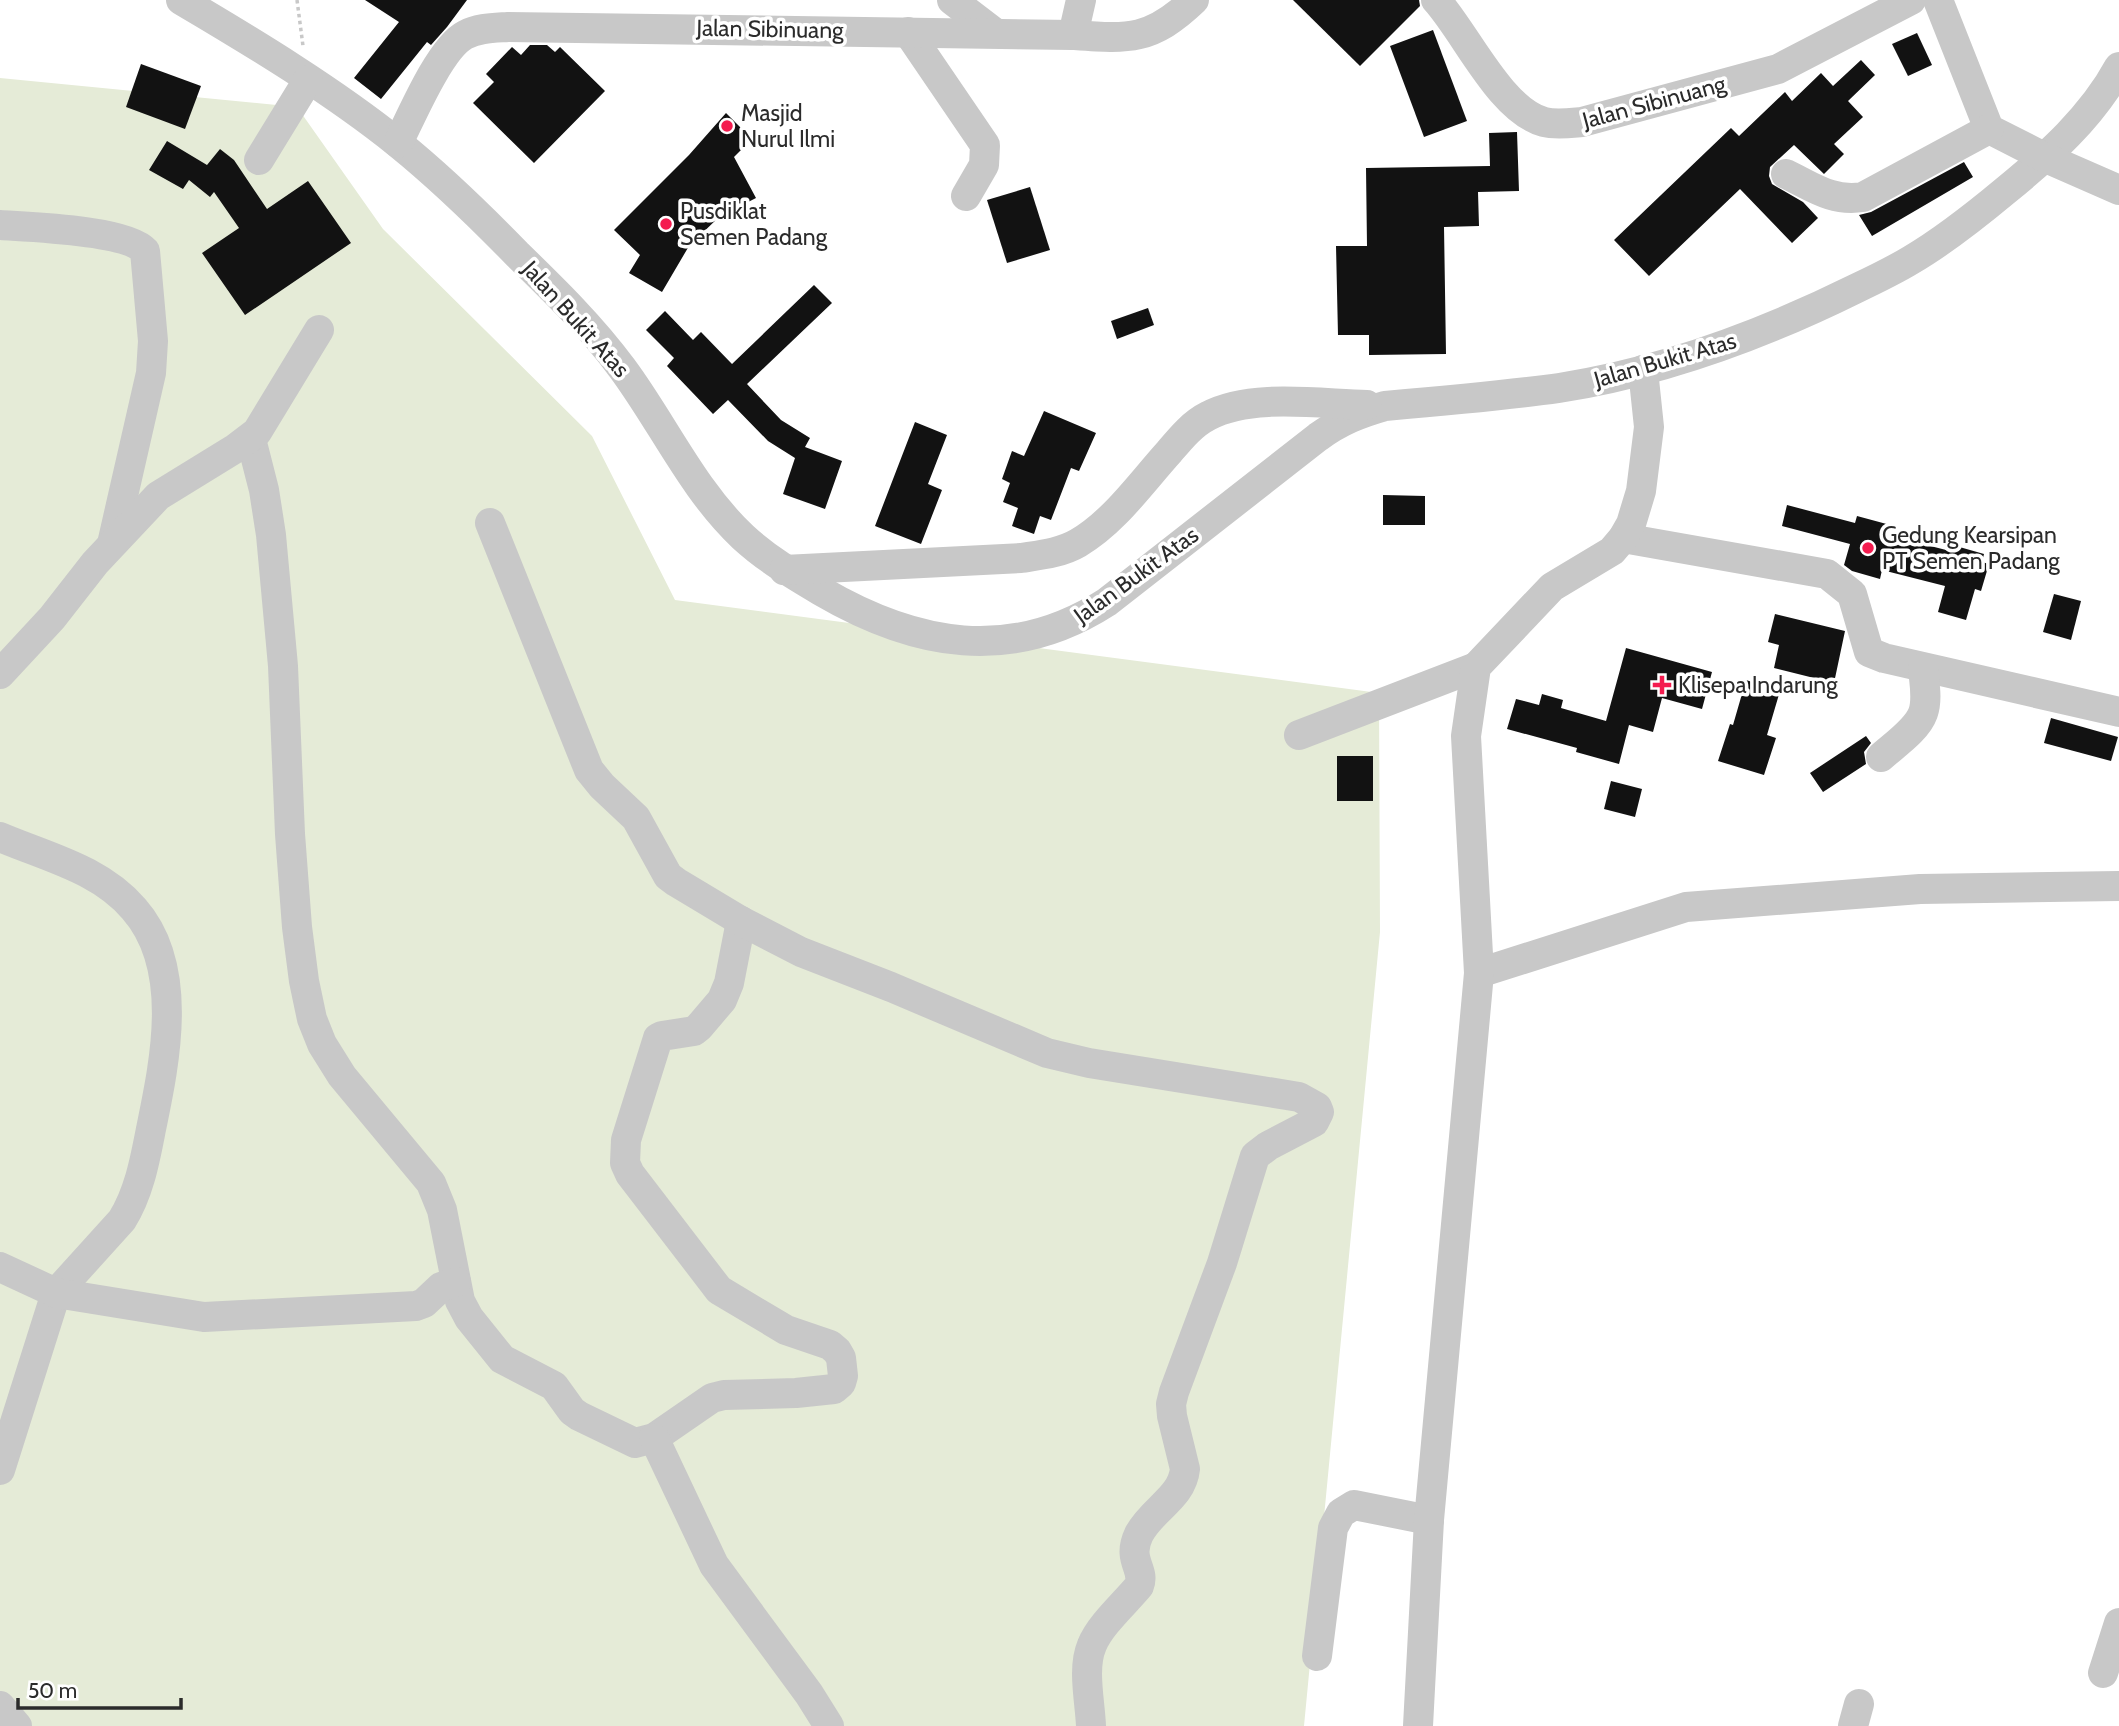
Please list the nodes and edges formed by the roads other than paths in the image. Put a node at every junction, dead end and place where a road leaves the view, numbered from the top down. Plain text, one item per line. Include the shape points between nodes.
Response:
1 (181, 0) edge
2 (952, 0) edge
3 (1081, 0) edge
4 (1194, 0) edge
5 (1436, 0) edge
6 (1911, 0) edge
7 (1938, 0) edge
8 (908, 32) junction
9 (995, 33) junction
10 (1073, 35) junction
11 (2119, 67) edge
12 (308, 79) junction
13 (1989, 129) junction
14 (398, 143) junction
15 (2046, 158) junction
16 (259, 160) dead end
17 (1786, 174) dead end
18 (2119, 190) edge
19 (967, 196) dead end
20 (0, 225) edge
21 (319, 330) dead end
22 (1643, 370) junction
23 (1385, 406) junction
24 (251, 439) junction
25 (490, 523) dead end
26 (1623, 538) junction
27 (111, 545) junction
28 (784, 570) junction
29 (1476, 667) junction
30 (1923, 668) junction
31 (0, 674) edge
32 (2119, 712) edge
33 (1299, 735) dead end
34 (1881, 757) dead end
35 (0, 836) edge
36 (2119, 886) edge
37 (741, 920) junction
38 (1479, 972) junction
39 (0, 1267) edge
40 (456, 1283) junction
41 (56, 1293) junction
42 (654, 1438) junction
43 (0, 1470) edge
44 (1429, 1520) junction
45 (2119, 1623) edge
46 (1317, 1656) dead end
47 (2103, 1673) dead end
48 (0, 1706) edge
49 (17, 1726) edge
50 (829, 1726) edge
51 (1091, 1726) edge
52 (1418, 1726) edge

1 - 12 street, Jalan Bukit Atas
2 - 9 street
3 - 10 street
4 - 10 street, Jalan Sibinuang via 1143,35
5 - 6 street, Jalan Sibinuang via 1520,110 1543,122 1563,124 1778,69
7 - 13 street
8 - 9 street, Jalan Sibinuang
8 - 14 street, Jalan Sibinuang via 483,29 462,36 448,51
8 - 19 street via 985,145 984,165
9 - 10 street, Jalan Sibinuang
11 - 15 street, Jalan Bukit Atas via 2098,102
12 - 14 street, Jalan Bukit Atas
12 - 16 street
13 - 15 street
13 - 17 street via 1863,197 1846,200
14 - 28 street, Jalan Bukit Atas via 446,184 595,334 639,392 699,487 744,538
15 - 18 street
15 - 22 street, Jalan Bukit Atas via 1968,222 1909,262 1770,327
20 - 27 street via 86,233 128,241 145,251 153,341 151,373
21 - 24 street
22 - 23 street, Jalan Bukit Atas via 1560,387
22 - 26 street via 1648,427 1641,491
23 - 28 street via 1272,402 1207,416 1100,527 1051,554
23 - 28 street, Jalan Bukit Atas via 1339,422 1107,602 1039,634 981,642 929,636 866,615
24 - 27 street via 158,496
24 - 40 street via 271,535 297,927 312,1019 342,1076 431,1183 442,1210
25 - 37 street via 594,778 636,818 668,876
26 - 29 street via 1612,551 1552,587
26 - 30 street via 1827,574 1852,594 1869,652
27 - 31 street
29 - 33 street
29 - 38 street via 1466,736
30 - 32 street
30 - 34 street via 1923,713
35 - 41 street via 83,870 126,901 157,946 166,994 159,1091 147,1155 128,1211
36 - 38 street via 1920,889 1686,907
37 - 42 street via 722,1000 694,1031 658,1038 626,1140 625,1163 719,1290 786,1331 830,1345 841,1358 844,1376 834,1389 712,1398
37 - 51 street via 801,952 1047,1053 1299,1097 1317,1107 1314,1122 1261,1150 1251,1165 1222,1263 1171,1404 1184,1479 1144,1524 1133,1558 1141,1576 1139,1586 1091,1646
38 - 44 street
39 - 41 street
40 - 41 street via 441,1287 416,1306 225,1317
40 - 42 street via 464,1310 502,1359 554,1386 572,1410 589,1421 629,1441 642,1443
41 - 43 street
42 - 50 street via 714,1565
44 - 46 street via 1354,1505 1341,1513 1333,1528
44 - 52 street
45 - 47 street
48 - 49 street

